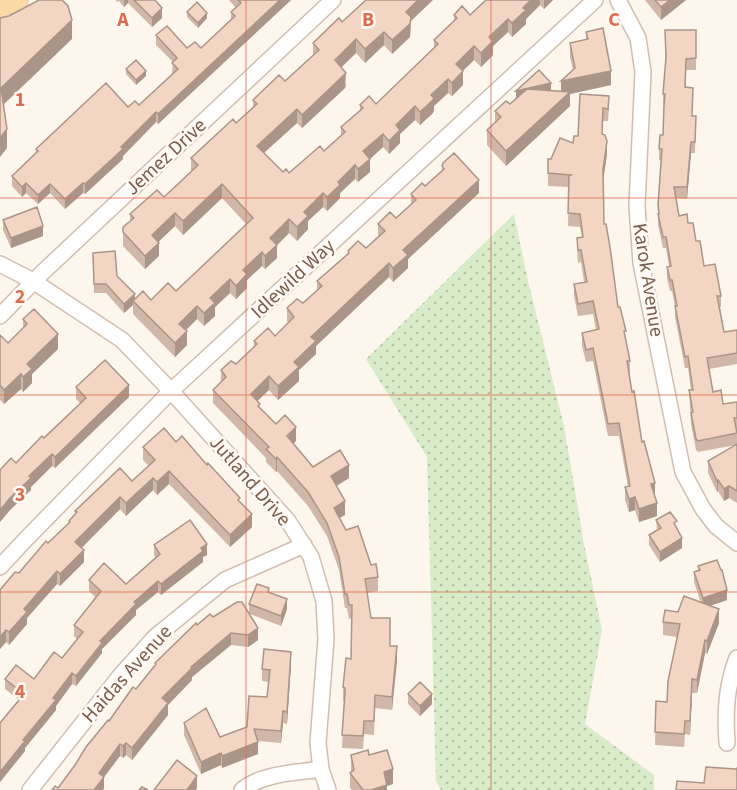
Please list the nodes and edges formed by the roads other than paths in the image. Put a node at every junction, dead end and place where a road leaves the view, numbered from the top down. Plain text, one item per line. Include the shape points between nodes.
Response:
1 (18, 0) edge
2 (333, 0) edge
3 (595, 0) edge
4 (618, 0) edge
5 (0, 7) edge
6 (0, 264) edge
7 (33, 281) junction
8 (0, 316) edge
9 (171, 391) junction
10 (737, 543) edge
11 (304, 545) junction
12 (0, 567) edge
13 (737, 658) edge
14 (727, 743) dead end
15 (321, 769) junction
16 (30, 790) edge
17 (242, 790) edge
18 (328, 790) edge

1 - 5 main road
2 - 7 street, Jemez Drive
3 - 9 street, Idlewild Way
4 - 10 street, Karok Avenue via 638,38 643,72 637,206 641,263 683,472 703,509
6 - 7 street, Jutland Drive
7 - 8 street, Jemez Drive
7 - 9 street, Jutland Drive via 122,340
9 - 11 street, Jutland Drive via 288,521
9 - 12 street, Idlewild Way
11 - 15 street, Jutland Drive via 324,602 326,639 318,743
11 - 16 street, Haidas Avenue via 225,580 154,637
13 - 14 street via 726,692
15 - 17 street via 265,778
15 - 18 street, Jutland Drive

